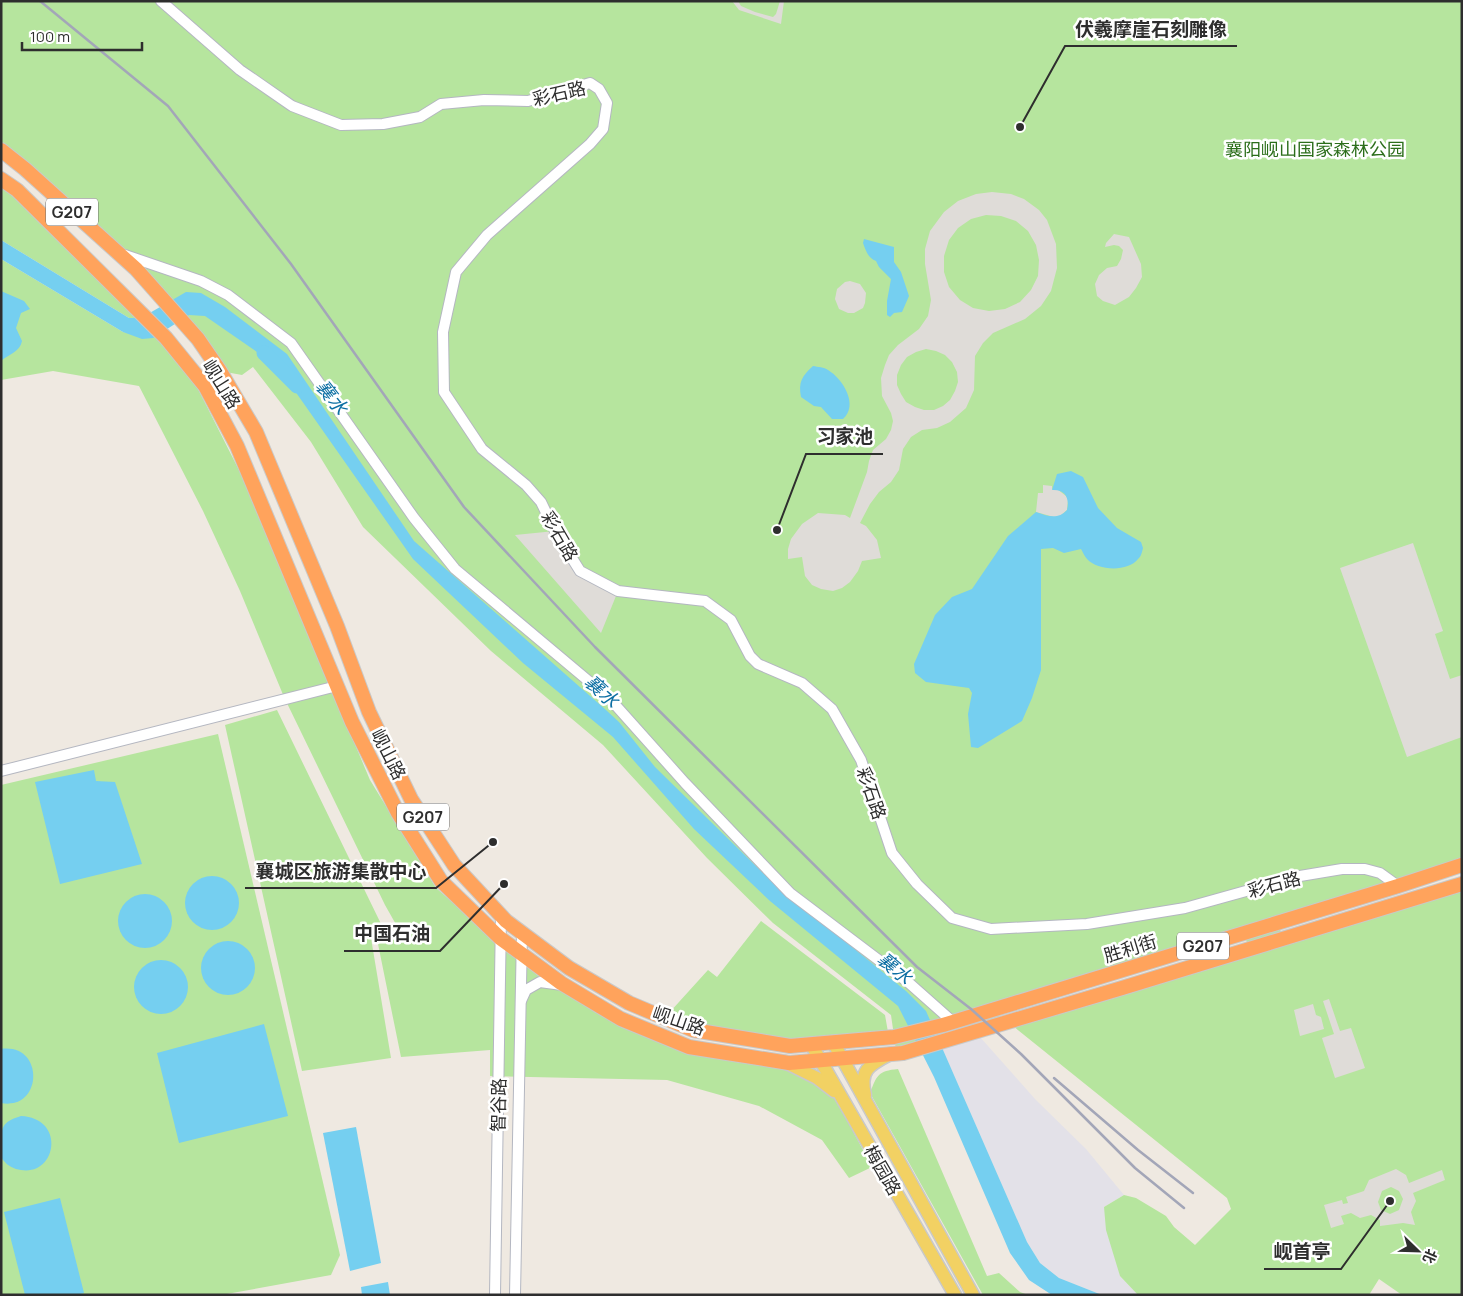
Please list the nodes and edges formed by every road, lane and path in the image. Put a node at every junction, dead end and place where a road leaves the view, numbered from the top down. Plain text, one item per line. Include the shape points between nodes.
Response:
1 (160, 1) edge
2 (1, 150) edge
3 (1, 179) edge
4 (1, 183) edge
5 (17, 190) junction
6 (118, 253) junction
7 (337, 686) junction
8 (1, 771) edge
9 (1462, 865) edge
10 (1462, 884) edge
11 (1398, 886) junction
12 (465, 905) junction
13 (501, 916) junction
14 (522, 933) junction
15 (500, 938) junction
16 (520, 952) junction
17 (500, 955) junction
18 (565, 985) junction
19 (520, 1005) junction
20 (948, 1023) junction
21 (894, 1037) joint
22 (833, 1042) junction
23 (811, 1044) junction
24 (897, 1053) junction
25 (840, 1058) junction
26 (819, 1060) junction
27 (785, 1062) junction
28 (839, 1095) junction
29 (867, 1105) junction
30 (495, 1295) edge
31 (515, 1295) edge
32 (955, 1295) edge
33 (973, 1295) edge

1 - 11 street, 彩石路 via 240,70 292,106 341,125 382,124 420,117 441,104 484,100 528,101 590,83 599,89 607,103 603,129 487,235 456,272 443,332 444,392 482,448 541,502 580,571 618,592 705,601 731,620 750,656 758,664 802,684 832,709 861,760 892,853 917,884 952,918 991,929 1087,924 1185,908 1300,876 1342,869 1380,873
2 - 6 highway, G207
3 - 5 highway, G207
4 - 5 main road
5 - 7 highway, 岘山路 / G207 via 166,338 205,386 236,446
6 - 13 highway, 岘山路 / G207 via 198,339 256,432 369,712 411,800 454,865
6 - 20 street via 201,281 291,343 414,518 455,569 610,699 790,893 910,983
7 - 8 street
7 - 12 highway, 岘山路 / G207 via 398,812 442,881
9 - 11 highway, 胜利街 / G207
10 - 24 highway, 胜利街 / G207
11 - 20 highway, 胜利街 / G207
12 - 15 highway, 岘山路 / G207
12 - 17 street
13 - 14 highway, 岘山路 / G207
13 - 15 street, 智谷路
14 - 16 street, 智谷路
14 - 23 highway, 岘山路 / G207 via 569,968 629,1003 693,1030 790,1046
15 - 16 highway, 岘山路 / G207
15 - 17 street, 智谷路
16 - 18 highway, 岘山路 / G207
16 - 19 street, 智谷路
17 - 30 street, 智谷路
18 - 19 street via 540,982 526,990
18 - 27 highway, 岘山路 / G207 via 621,1019 689,1046
19 - 31 street, 智谷路
20 - 21 highway, 胜利街
21 - 22 highway, 岘山路 / G207
22 - 23 highway, 岘山路 / G207
22 - 25 main road, 梅园路
23 - 26 main road, 梅园路
24 - 25 highway, 岘山路 / G207
24 - 29 main road via 867,1068 862,1082
25 - 26 highway, 岘山路 / G207
25 - 29 main road, 梅园路
26 - 27 highway, 岘山路 / G207
26 - 28 main road, 梅园路
27 - 28 main road via 817,1078
28 - 32 main road, 梅园路
29 - 33 main road, 梅园路

